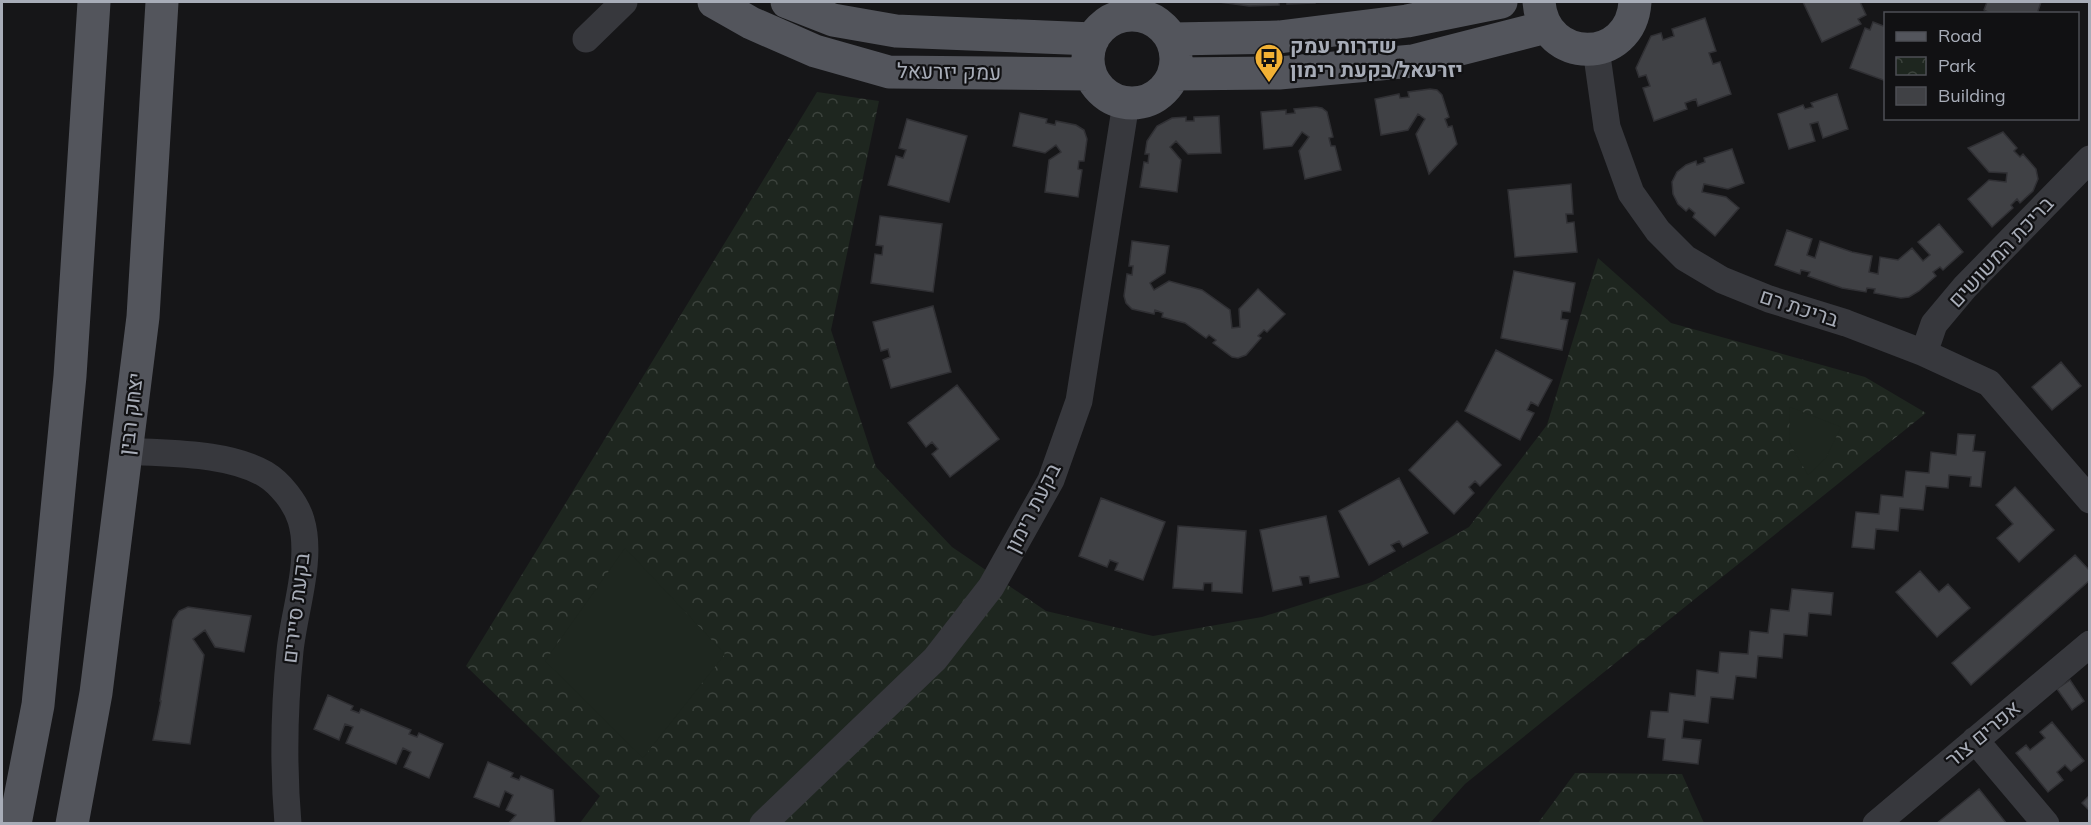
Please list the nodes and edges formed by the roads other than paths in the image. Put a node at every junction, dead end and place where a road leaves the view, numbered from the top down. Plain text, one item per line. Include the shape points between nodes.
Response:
1 (94, 2) edge
2 (162, 2) edge
3 (624, 2) edge
4 (714, 2) edge
5 (787, 2) edge
6 (1502, 2) edge
7 (1637, 2) edge
8 (1139, 8) edge
9 (1543, 14) edge
10 (586, 39) dead end
11 (1093, 39) junction
12 (1172, 39) junction
13 (1596, 49) junction
14 (1090, 74) junction
15 (1174, 75) junction
16 (1126, 103) junction
17 (2090, 159) edge
18 (1924, 353) junction
19 (126, 452) junction
20 (2090, 500) edge
21 (2090, 644) edge
22 (1975, 740) junction
23 (15, 824) edge
24 (72, 824) edge
25 (288, 824) edge
26 (763, 824) edge
27 (1876, 824) edge
28 (2046, 824) edge

1 - 23 main road via 69,388 38,705
2 - 19 main road, יצחק רבין via 143,317
3 - 10 street
4 - 14 main road, עמק יזרעאל via 815,51 889,72
5 - 11 main road, עמק יזרעאל via 833,20 896,31
6 - 12 main road via 1407,21 1279,37
7 - 13 main road via 1628,28 1614,41
8 - 11 main road via 1107,23
8 - 12 main road
9 - 13 main road via 1556,38 1568,46
9 - 15 main road via 1413,61 1279,73
11 - 14 main road via 1088,56
12 - 15 main road via 1177,56
13 - 18 street, בריכת רם via 1607,127 1631,193 1658,231 1686,258 1722,280 1768,299
14 - 16 main road via 1104,94
15 - 16 main road via 1155,97 1137,104
16 - 26 street, בקעת רימון via 1079,400 1052,480 991,586 935,659
17 - 18 street, בריכת המשושים via 1965,287 1934,324
18 - 20 street, בריכת רם via 1989,383
19 - 24 main road, יצחק רבין via 96,693
19 - 25 street, בקעת סיירים via 198,456 238,463 266,475 288,495 301,520 305,551 283,726
21 - 22 street, אפרים צור
22 - 27 street, אפרים צור
22 - 28 street

